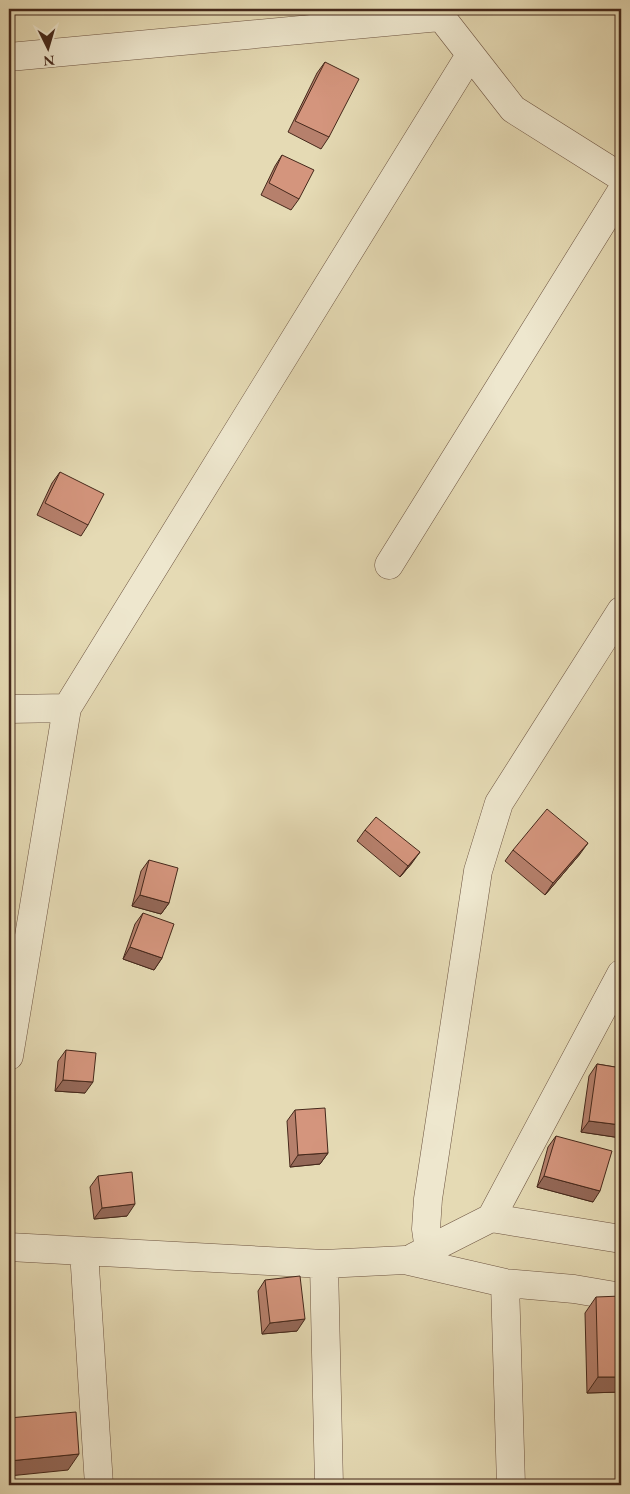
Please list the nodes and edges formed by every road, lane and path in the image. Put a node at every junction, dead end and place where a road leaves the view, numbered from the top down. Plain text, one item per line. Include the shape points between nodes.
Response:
1 (437, 13) edge
2 (470, 55) junction
3 (9, 57) edge
4 (621, 177) edge
5 (621, 192) edge
6 (389, 565) dead end
7 (621, 611) edge
8 (67, 708) junction
9 (9, 709) edge
10 (621, 974) edge
11 (9, 1056) edge
12 (491, 1218) junction
13 (621, 1239) edge
14 (9, 1247) edge
15 (84, 1250) junction
16 (417, 1255) junction
17 (324, 1264) junction
18 (505, 1283) junction
19 (621, 1297) edge
20 (99, 1485) edge
21 (329, 1485) edge
22 (511, 1485) edge

1 - 2 street
1 - 3 street
2 - 4 street via 513,109
2 - 8 street
5 - 6 street
7 - 16 street via 499,803 478,871 426,1229
8 - 9 street
8 - 11 street
10 - 12 street
12 - 13 street
12 - 16 street
14 - 15 street
15 - 17 street
15 - 20 street
16 - 17 street
16 - 18 street
17 - 21 street
18 - 19 street
18 - 22 street

